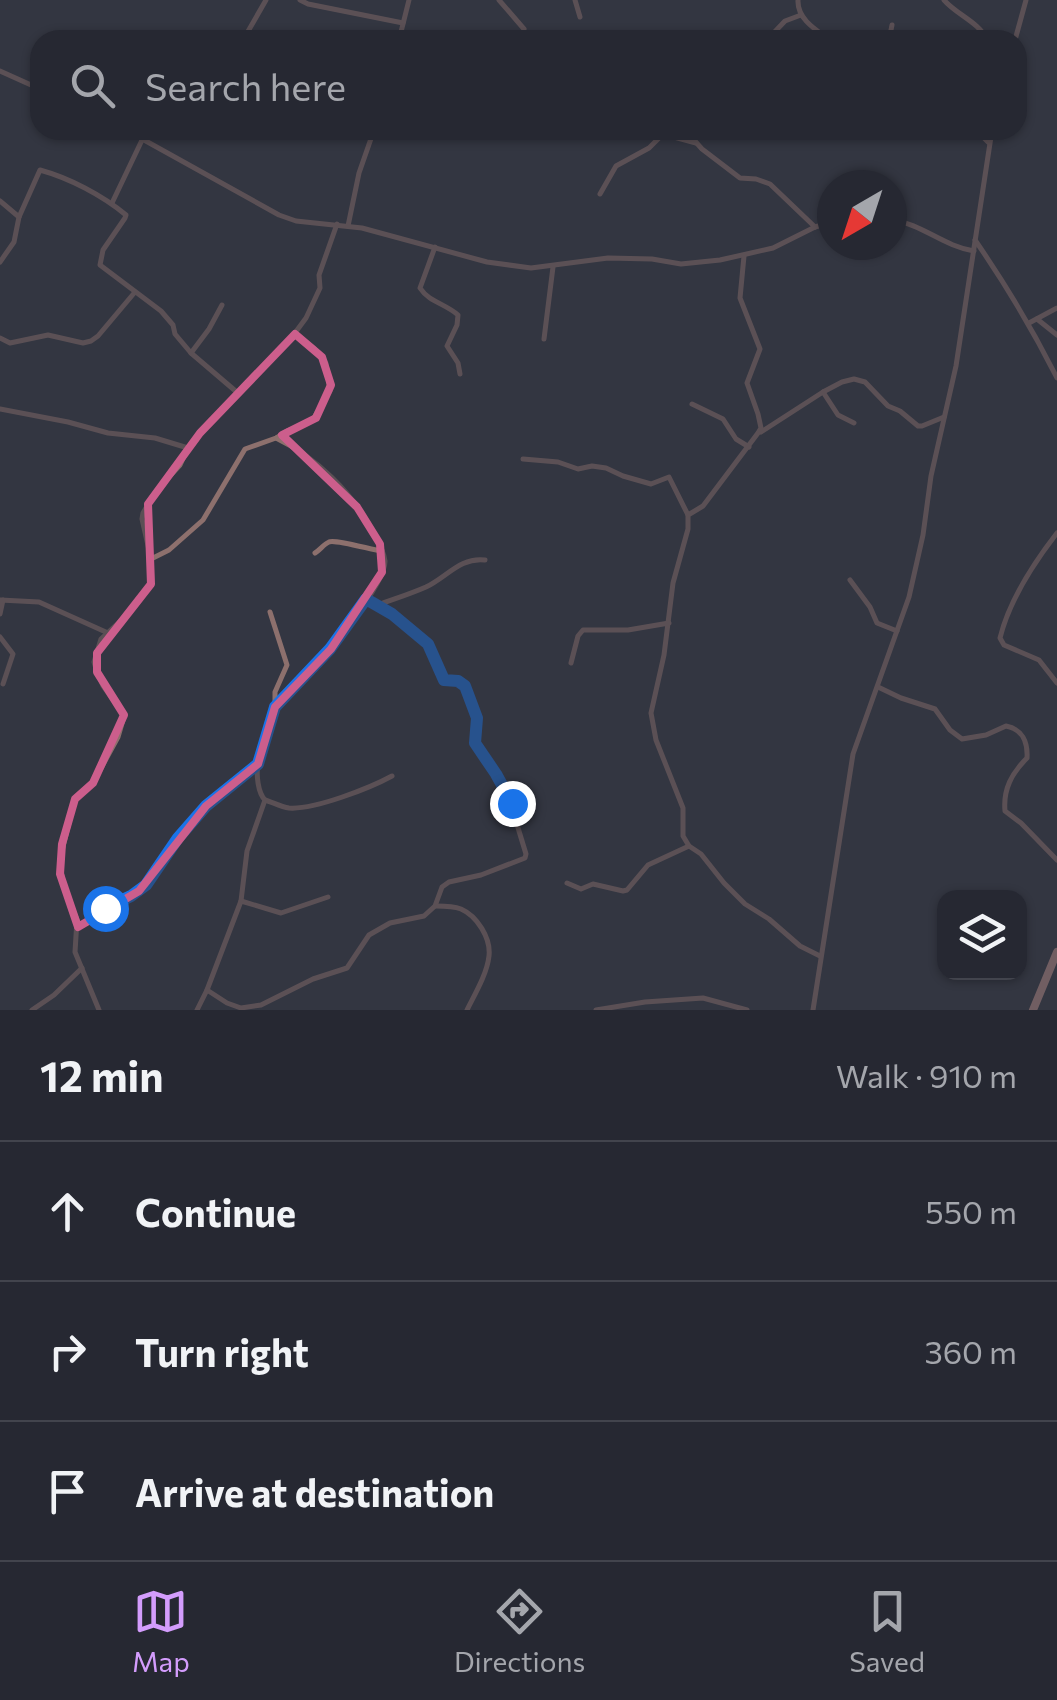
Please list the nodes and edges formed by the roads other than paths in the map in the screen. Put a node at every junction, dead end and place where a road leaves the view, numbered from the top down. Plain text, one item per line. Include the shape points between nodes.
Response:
1 (266, 0) edge
2 (300, 0) edge
3 (409, 0) edge
4 (499, 0) edge
5 (575, 0) edge
6 (798, 0) edge
7 (944, 0) edge
8 (1026, 0) edge
9 (800, 15) junction
10 (580, 17) dead end
11 (404, 23) junction
12 (892, 25) dead end
13 (524, 29) dead end
14 (249, 30) edge
15 (402, 30) edge
16 (776, 30) edge
17 (818, 30) edge
18 (891, 30) edge
19 (981, 30) edge
20 (1017, 30) edge
21 (0, 71) edge
22 (30, 84) edge
23 (142, 140) edge
24 (146, 140) edge
25 (371, 140) edge
26 (657, 140) edge
27 (685, 140) edge
28 (986, 140) edge
29 (990, 140) edge
30 (696, 143) joint
31 (989, 143) junction
32 (600, 194) dead end
33 (0, 201) edge
34 (112, 203) junction
35 (19, 217) junction
36 (907, 222) edge
37 (337, 224) junction
38 (348, 226) junction
39 (815, 227) joint
40 (975, 240) junction
41 (436, 247) junction
42 (974, 251) junction
43 (744, 256) junction
44 (0, 262) edge
45 (553, 266) junction
46 (135, 292) junction
47 (222, 305) dead end
48 (1057, 308) edge
49 (1037, 320) junction
50 (1029, 323) junction
51 (294, 334) junction
52 (1057, 335) edge
53 (0, 338) edge
54 (544, 339) dead end
55 (191, 353) junction
56 (460, 374) dead end
57 (1057, 378) edge
58 (823, 392) junction
59 (239, 394) junction
60 (692, 404) dead end
61 (0, 409) edge
62 (944, 416) junction
63 (854, 423) dead end
64 (758, 434) junction
65 (276, 438) junction
66 (749, 447) junction
67 (188, 448) junction
68 (522, 460) dead end
69 (688, 516) junction
70 (1057, 534) edge
71 (382, 551) junction
72 (315, 553) dead end
73 (150, 558) junction
74 (486, 560) dead end
75 (850, 580) dead end
76 (366, 599) junction
77 (1, 600) edge
78 (378, 605) junction
79 (270, 612) dead end
80 (0, 614) edge
81 (669, 623) junction
82 (897, 632) junction
83 (108, 633) junction
84 (0, 636) edge
85 (572, 663) dead end
86 (1057, 683) edge
87 (3, 684) dead end
88 (878, 687) junction
89 (275, 707) junction
90 (258, 764) junction
91 (392, 776) dead end
92 (265, 800) junction
93 (689, 846) junction
94 (1057, 860) edge
95 (566, 883) dead end
96 (328, 896) dead end
97 (241, 901) junction
98 (435, 906) junction
99 (78, 928) junction
100 (1057, 952) edge
101 (820, 956) junction
102 (82, 968) junction
103 (208, 990) junction
104 (32, 1010) edge
105 (98, 1010) edge
106 (197, 1010) edge
107 (468, 1010) edge
108 (596, 1010) edge
109 (747, 1010) edge
110 (813, 1010) edge
111 (1032, 1010) edge

1 - 14 street
2 - 11 street
3 - 11 street
4 - 13 street
5 - 10 street
6 - 9 street
7 - 19 street
8 - 20 street
9 - 16 street
9 - 17 street
11 - 15 street
12 - 18 street
21 - 22 street
23 - 34 street
24 - 37 street via 279,216
25 - 38 street
26 - 32 street via 616,166
27 - 30 street
28 - 31 street
29 - 31 street
30 - 39 street via 740,178 770,184
31 - 40 street
33 - 35 street
34 - 35 street via 40,170
34 - 46 street via 126,218 102,250 100,264
35 - 44 street via 14,242
36 - 42 street
37 - 38 street
37 - 51 street via 320,288
38 - 41 street
39 - 43 street
40 - 42 street
40 - 50 street
41 - 45 street via 508,266
41 - 56 street via 420,288 458,315 447,346
42 - 62 street
43 - 45 street via 681,264 608,258
43 - 64 street via 740,298 760,349 747,383
45 - 54 street
46 - 53 street via 91,341
46 - 55 street via 168,319
47 - 55 street
48 - 49 street
49 - 50 street
49 - 52 street
50 - 57 street
51 - 59 street
51 - 65 street via 326,363 330,392 312,421
55 - 59 street
58 - 62 street via 861,380 918,426
58 - 63 street via 838,415
58 - 64 street
59 - 67 street
60 - 66 street via 723,418
61 - 67 street
62 - 82 street
64 - 66 street
65 - 71 street via 341,486
65 - 73 street via 245,449 202,520
66 - 69 street
67 - 73 street via 143,513
68 - 69 street via 598,466 651,484 669,477
69 - 81 street
70 - 86 street via 1019,592 1000,638 1039,660
71 - 72 street via 334,540
71 - 76 street via 382,572
73 - 83 street via 146,593
74 - 78 street via 465,560 438,581
75 - 82 street via 878,623
76 - 78 street
76 - 89 street
77 - 80 street
77 - 83 street via 39,602
78 - 98 street via 428,644 444,680 465,686 477,718 475,743 508,794 526,854 522,861 449,882
79 - 89 street via 287,665
81 - 85 street via 583,630
81 - 93 street via 652,727 680,798
82 - 88 street
83 - 99 street via 94,662 122,712 121,729 93,783 75,799 60,859
84 - 87 street via 13,654
88 - 94 street via 935,709 962,739 1016,729 1027,758 1007,788 1005,811
88 - 101 street via 852,754
89 - 90 street
90 - 92 street
90 - 99 street via 206,806 139,891
91 - 92 street via 302,806
92 - 97 street via 246,851
93 - 95 street via 648,865 623,892
93 - 101 street via 745,904
96 - 97 street via 280,913
97 - 103 street
98 - 103 street via 424,916 380,927 347,968 262,1005 242,1008
98 - 107 street via 470,914 490,946
99 - 102 street via 75,952
100 - 111 main road
101 - 110 street
102 - 104 street
102 - 105 street
103 - 106 street
108 - 109 street via 702,998

